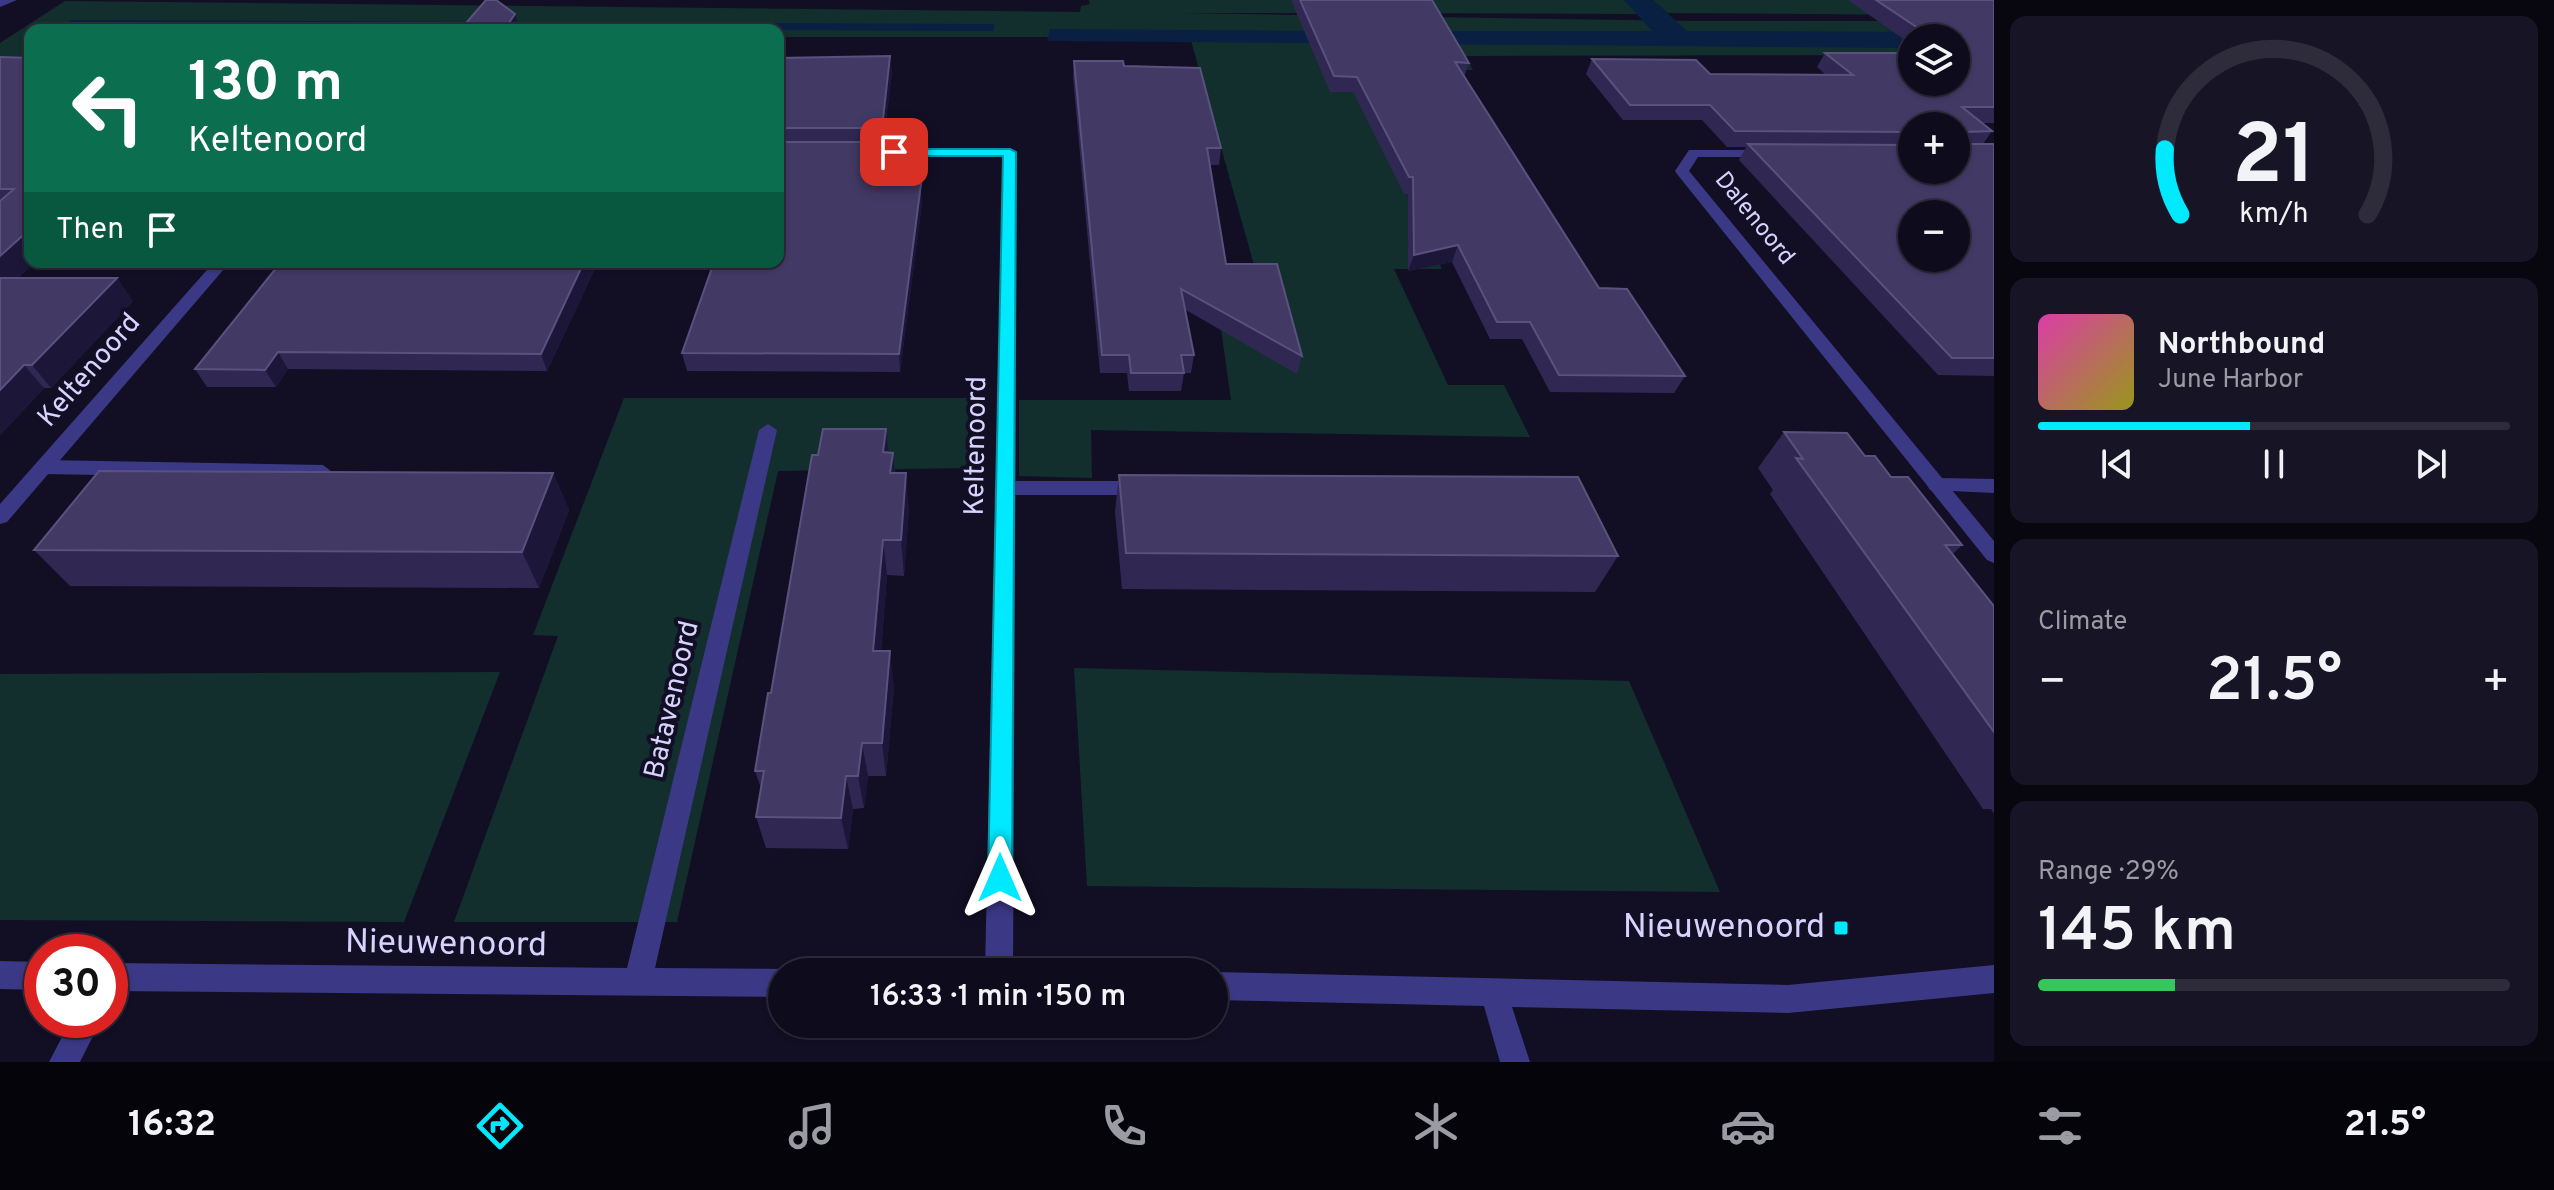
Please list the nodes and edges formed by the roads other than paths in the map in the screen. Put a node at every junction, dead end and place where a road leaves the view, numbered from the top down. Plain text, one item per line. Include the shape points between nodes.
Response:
1 (12, 0) edge
2 (0, 4) edge
3 (840, 152) edge
4 (1787, 153) edge
5 (217, 268) edge
6 (768, 430) dead end
7 (43, 467) junction
8 (340, 473) edge
9 (1937, 485) junction
10 (1994, 486) edge
11 (1005, 488) junction
12 (1161, 488) edge
13 (0, 517) edge
14 (1994, 555) edge
15 (999, 958) edge
16 (0, 975) edge
17 (24, 976) edge
18 (128, 977) edge
19 (1994, 979) edge
20 (768, 983) edge
21 (637, 984) junction
22 (1228, 986) edge
23 (1493, 991) junction
24 (77, 1038) edge
25 (64, 1062) edge
26 (1515, 1062) edge

1 - 2 street
3 - 11 street, Keltenoord via 1010,152
4 - 9 street, Dalenoord via 1694,153 1682,171
5 - 7 street, Keltenoord
6 - 21 street, Batavenoord
7 - 8 street
7 - 13 street, Keltenoord
9 - 10 street
9 - 14 street, Dalenoord
11 - 12 street
11 - 15 street, Keltenoord
16 - 17 street
18 - 21 street, Nieuwenoord
19 - 23 street via 1788,999
20 - 21 street, Nieuwenoord
22 - 23 street
23 - 26 street
24 - 25 street

